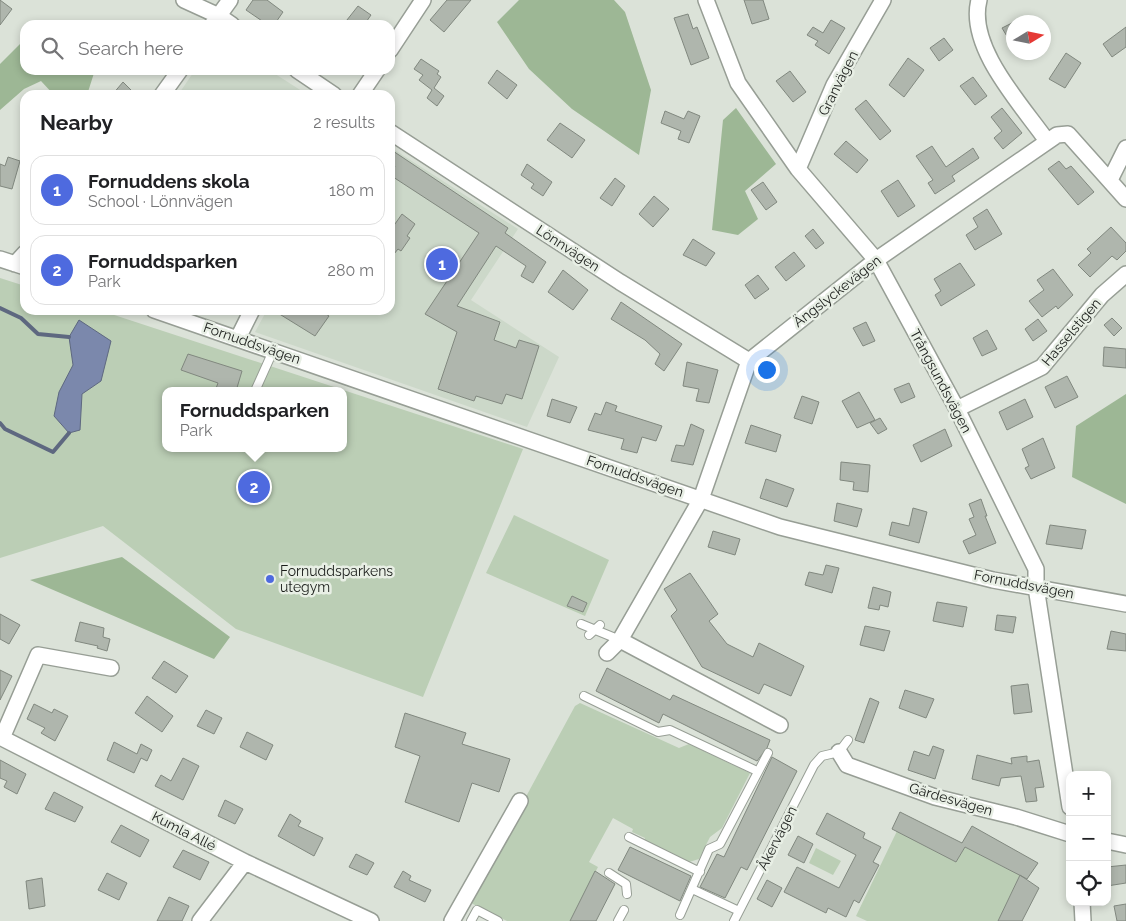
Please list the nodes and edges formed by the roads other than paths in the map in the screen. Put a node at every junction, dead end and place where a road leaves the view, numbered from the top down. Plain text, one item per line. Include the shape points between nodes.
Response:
1 (184, 0) edge
2 (230, 0) edge
3 (423, 0) edge
4 (706, 0) edge
5 (883, 0) edge
6 (979, 0) edge
7 (216, 20) edge
8 (395, 42) edge
9 (176, 75) edge
10 (305, 75) edge
11 (373, 75) edge
12 (166, 90) edge
13 (327, 90) edge
14 (363, 90) edge
15 (395, 135) edge
16 (1047, 141) junction
17 (1126, 148) edge
18 (798, 169) junction
19 (1110, 180) junction
20 (1126, 199) edge
21 (0, 259) edge
22 (876, 260) junction
23 (20, 261) edge
24 (1126, 274) edge
25 (169, 315) edge
26 (250, 315) edge
27 (238, 338) junction
28 (273, 351) junction
29 (749, 361) junction
30 (257, 387) edge
31 (957, 409) junction
32 (701, 499) junction
33 (1036, 587) junction
34 (1126, 604) edge
35 (581, 624) dead end
36 (620, 640) junction
37 (607, 654) dead end
38 (111, 668) dead end
39 (584, 696) dead end
40 (778, 730) dead end
41 (1, 737) edge
42 (848, 740) dead end
43 (839, 752) junction
44 (768, 753) dead end
45 (757, 770) junction
46 (1066, 781) edge
47 (520, 801) dead end
48 (1066, 833) edge
49 (629, 836) dead end
50 (1111, 842) edge
51 (1126, 845) edge
52 (245, 862) junction
53 (700, 872) junction
54 (608, 873) dead end
55 (692, 889) junction
56 (627, 894) dead end
57 (1082, 906) edge
58 (624, 910) dead end
59 (739, 911) junction
60 (680, 916) dead end
61 (200, 921) edge
62 (371, 921) edge
63 (452, 921) edge
64 (471, 921) edge
65 (498, 921) edge
66 (618, 921) edge
67 (734, 921) edge
68 (1083, 921) edge

1 - 7 street
2 - 7 street
3 - 8 street
4 - 18 street, Trångsundsvägen via 738,83
5 - 18 street, Granvägen via 834,85
6 - 16 street via 979,35 992,64
9 - 12 street
10 - 13 street
11 - 14 street
15 - 29 street, Lönnvägen via 620,282
16 - 19 street via 1057,135 1068,134
16 - 22 street, Ängslyckevägen
17 - 19 street
18 - 22 street, Trångsundsvägen
19 - 20 street
21 - 23 street
22 - 29 street, Ängslyckevägen
22 - 31 street, Trångsundsvägen
24 - 31 street, Hasselstigen via 1102,295 1042,367
25 - 27 street, Fornuddsvägen
26 - 27 street
27 - 28 street, Fornuddsvägen
28 - 30 lane
28 - 32 street, Fornuddsvägen
29 - 32 street
31 - 33 street, Trångsundsvägen via 1036,569
32 - 33 street, Fornuddsvägen via 780,527 993,580
32 - 36 street
33 - 34 street, Fornuddsvägen
33 - 46 street, Trångsundsvägen
35 - 36 lane
36 - 37 street
36 - 40 street
38 - 41 street via 38,656
39 - 45 lane via 658,732 670,730
41 - 52 street, Kumla Allé
42 - 43 lane
43 - 48 street, Gärdesvägen via 847,765 935,797
43 - 59 lane, Åkervägen via 822,756 814,765
44 - 45 lane
45 - 53 lane via 720,844 710,850
47 - 63 street
49 - 53 lane
50 - 51 street
52 - 61 street
52 - 62 street, Kumla Allé
53 - 55 lane
54 - 56 lane via 626,884
55 - 59 lane
55 - 60 lane
57 - 68 street
58 - 66 lane
59 - 67 lane, Åkervägen
64 - 65 lane via 477,910

